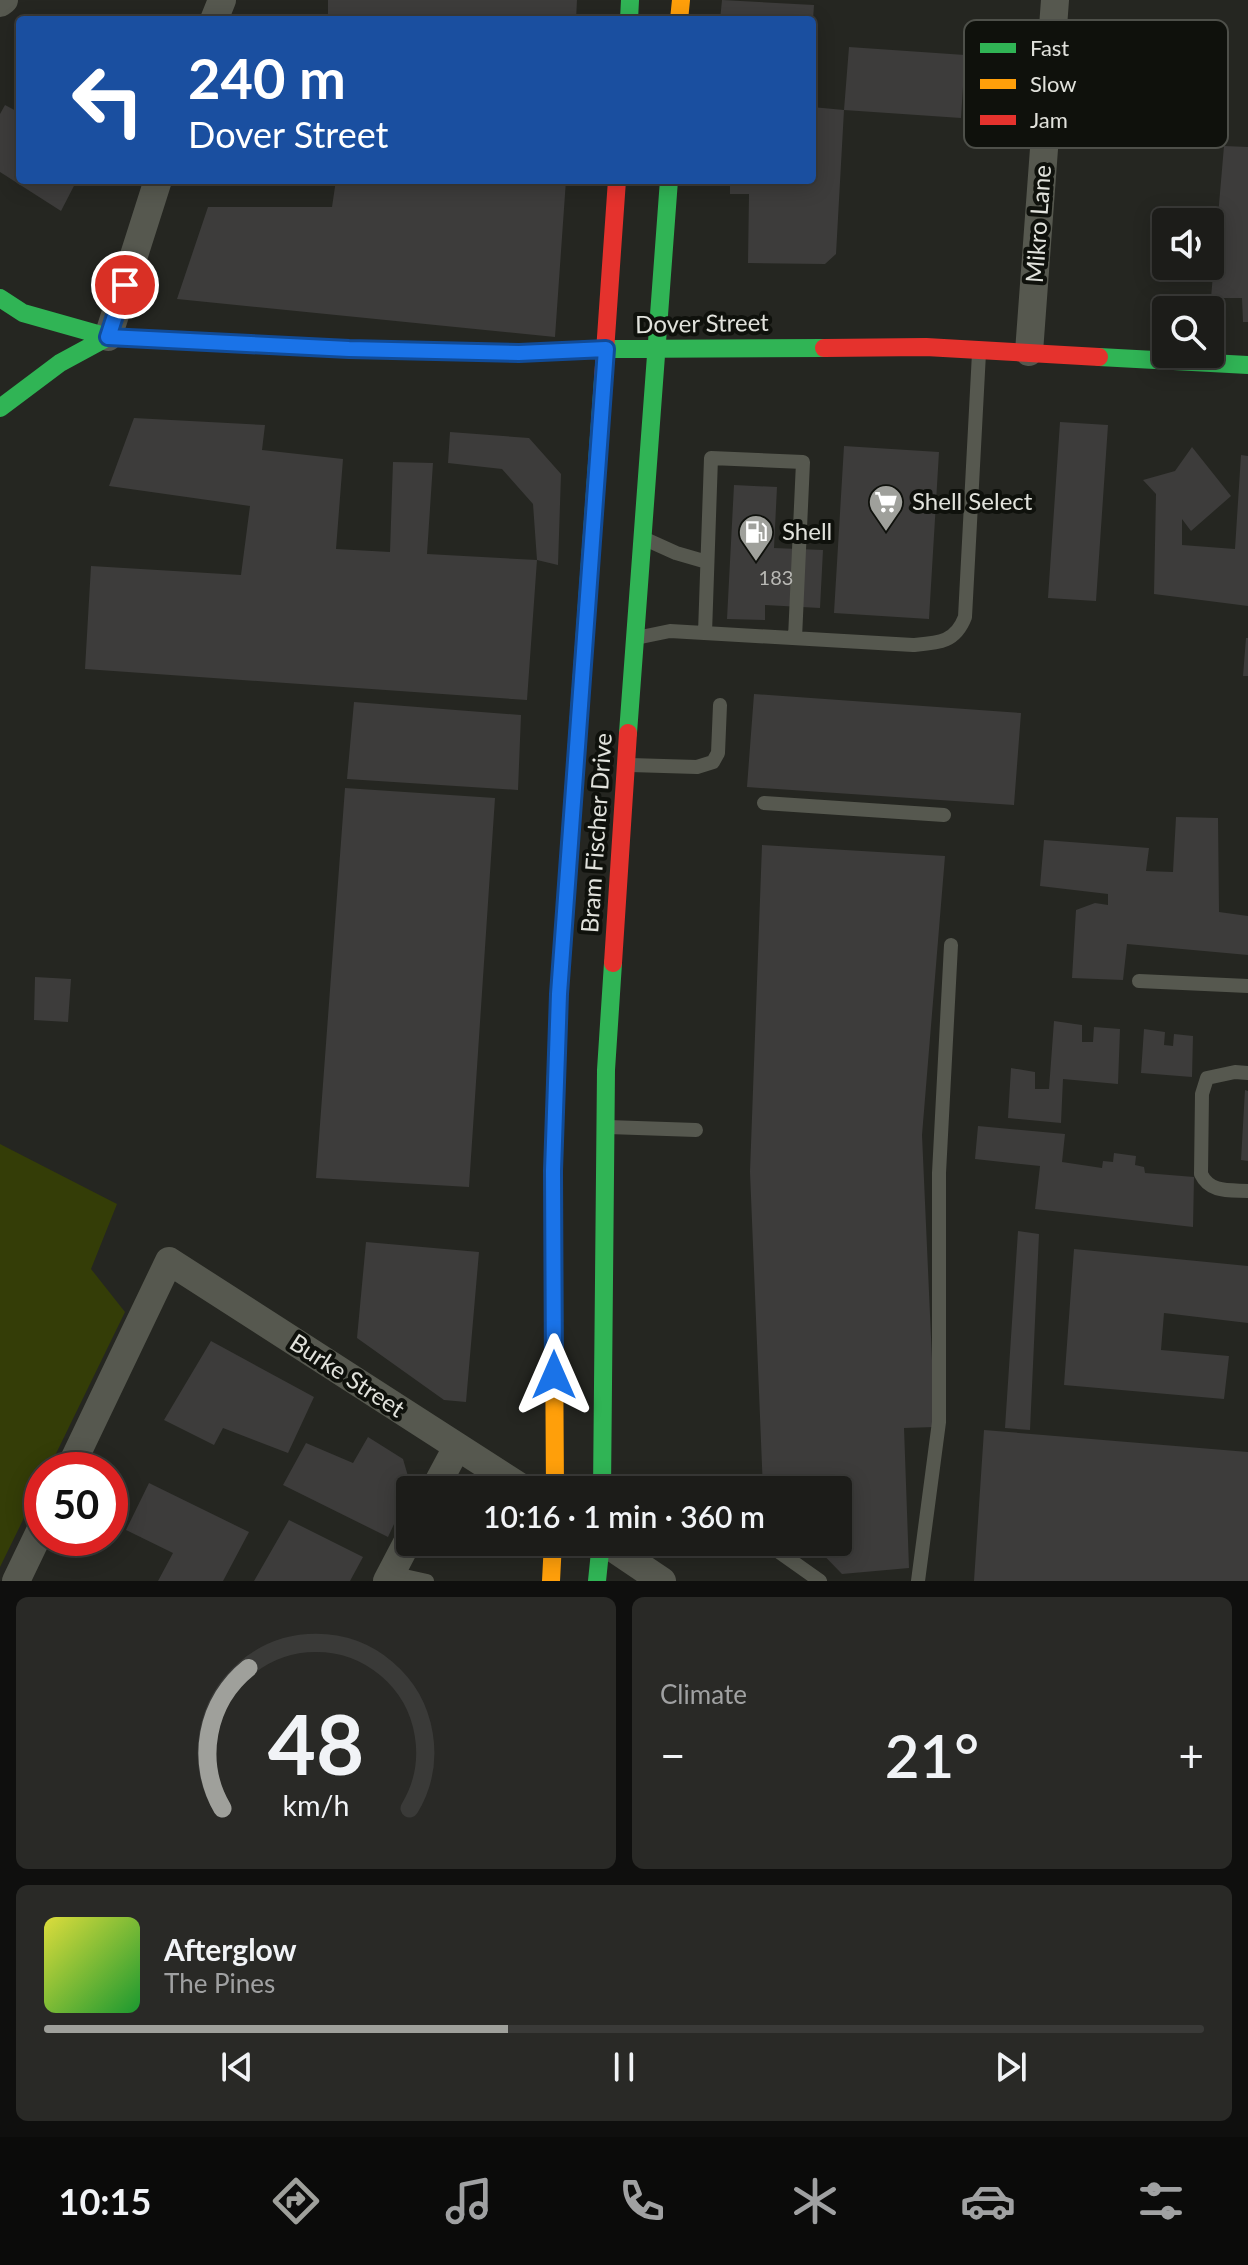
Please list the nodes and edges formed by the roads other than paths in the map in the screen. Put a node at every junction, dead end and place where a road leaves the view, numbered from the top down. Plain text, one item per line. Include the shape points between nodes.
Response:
1 (1055, 0) edge
2 (1054, 20) edge
3 (1044, 148) edge
4 (157, 184) edge
5 (617, 184) edge
6 (669, 184) edge
7 (0, 298) edge
8 (108, 337) junction
9 (606, 349) junction
10 (658, 349) junction
11 (979, 349) junction
12 (1029, 352) junction
13 (1248, 365) edge
14 (0, 408) edge
15 (641, 537) junction
16 (707, 562) junction
17 (705, 633) junction
18 (634, 638) junction
19 (795, 638) junction
20 (720, 705) dead end
21 (626, 765) junction
22 (764, 803) dead end
23 (944, 815) dead end
24 (951, 945) dead end
25 (1139, 981) dead end
26 (1248, 986) edge
27 (1248, 1073) edge
28 (605, 1127) junction
29 (696, 1130) dead end
30 (1248, 1191) edge
31 (457, 1447) junction
32 (78, 1452) edge
33 (441, 1476) edge
34 (503, 1476) edge
35 (555, 1476) edge
36 (602, 1476) edge
37 (28, 1556) edge
38 (400, 1556) edge
39 (552, 1556) edge
40 (600, 1556) edge
41 (624, 1556) edge
42 (785, 1556) edge
43 (389, 1577) edge
44 (16, 1581) edge
45 (427, 1581) edge
46 (551, 1581) edge
47 (597, 1581) edge
48 (662, 1581) edge
49 (820, 1581) edge
50 (918, 1581) edge

1 - 2 street, Mikro Lane
3 - 12 street, Mikro Lane
4 - 8 street
5 - 9 main road, Bram Fischer Drive
6 - 10 main road, Bram Fischer Drive
7 - 8 main road, Dover Street via 23,313
8 - 9 main road, Dover Street via 349,349
8 - 14 main road via 60,363
9 - 10 main road, Dover Street
9 - 35 main road, Bram Fischer Drive via 559,994 553,1171
10 - 11 main road, Dover Street
10 - 15 main road, Bram Fischer Drive
11 - 12 main road, Dover Street
11 - 19 lane via 965,617 960,629 940,643 913,645
12 - 13 main road, Dover Street
15 - 16 lane
15 - 18 main road, Bram Fischer Drive
16 - 17 lane
16 - 19 lane via 711,458 803,462
17 - 18 lane via 670,631
17 - 19 lane
18 - 21 main road, Bram Fischer Drive
20 - 21 lane via 713,762 697,767
21 - 28 main road, Bram Fischer Drive
22 - 23 lane
24 - 50 lane via 939,1173 939,1422
25 - 26 lane
27 - 30 lane via 1207,1078 1201,1174 1215,1189
28 - 29 lane
28 - 36 main road, Bram Fischer Drive
31 - 32 street, Burke Street via 169,1261
31 - 33 street
31 - 34 street, Burke Street
37 - 44 street
38 - 43 street
39 - 46 main road
40 - 47 main road
41 - 48 street
42 - 49 lane
43 - 45 lane

